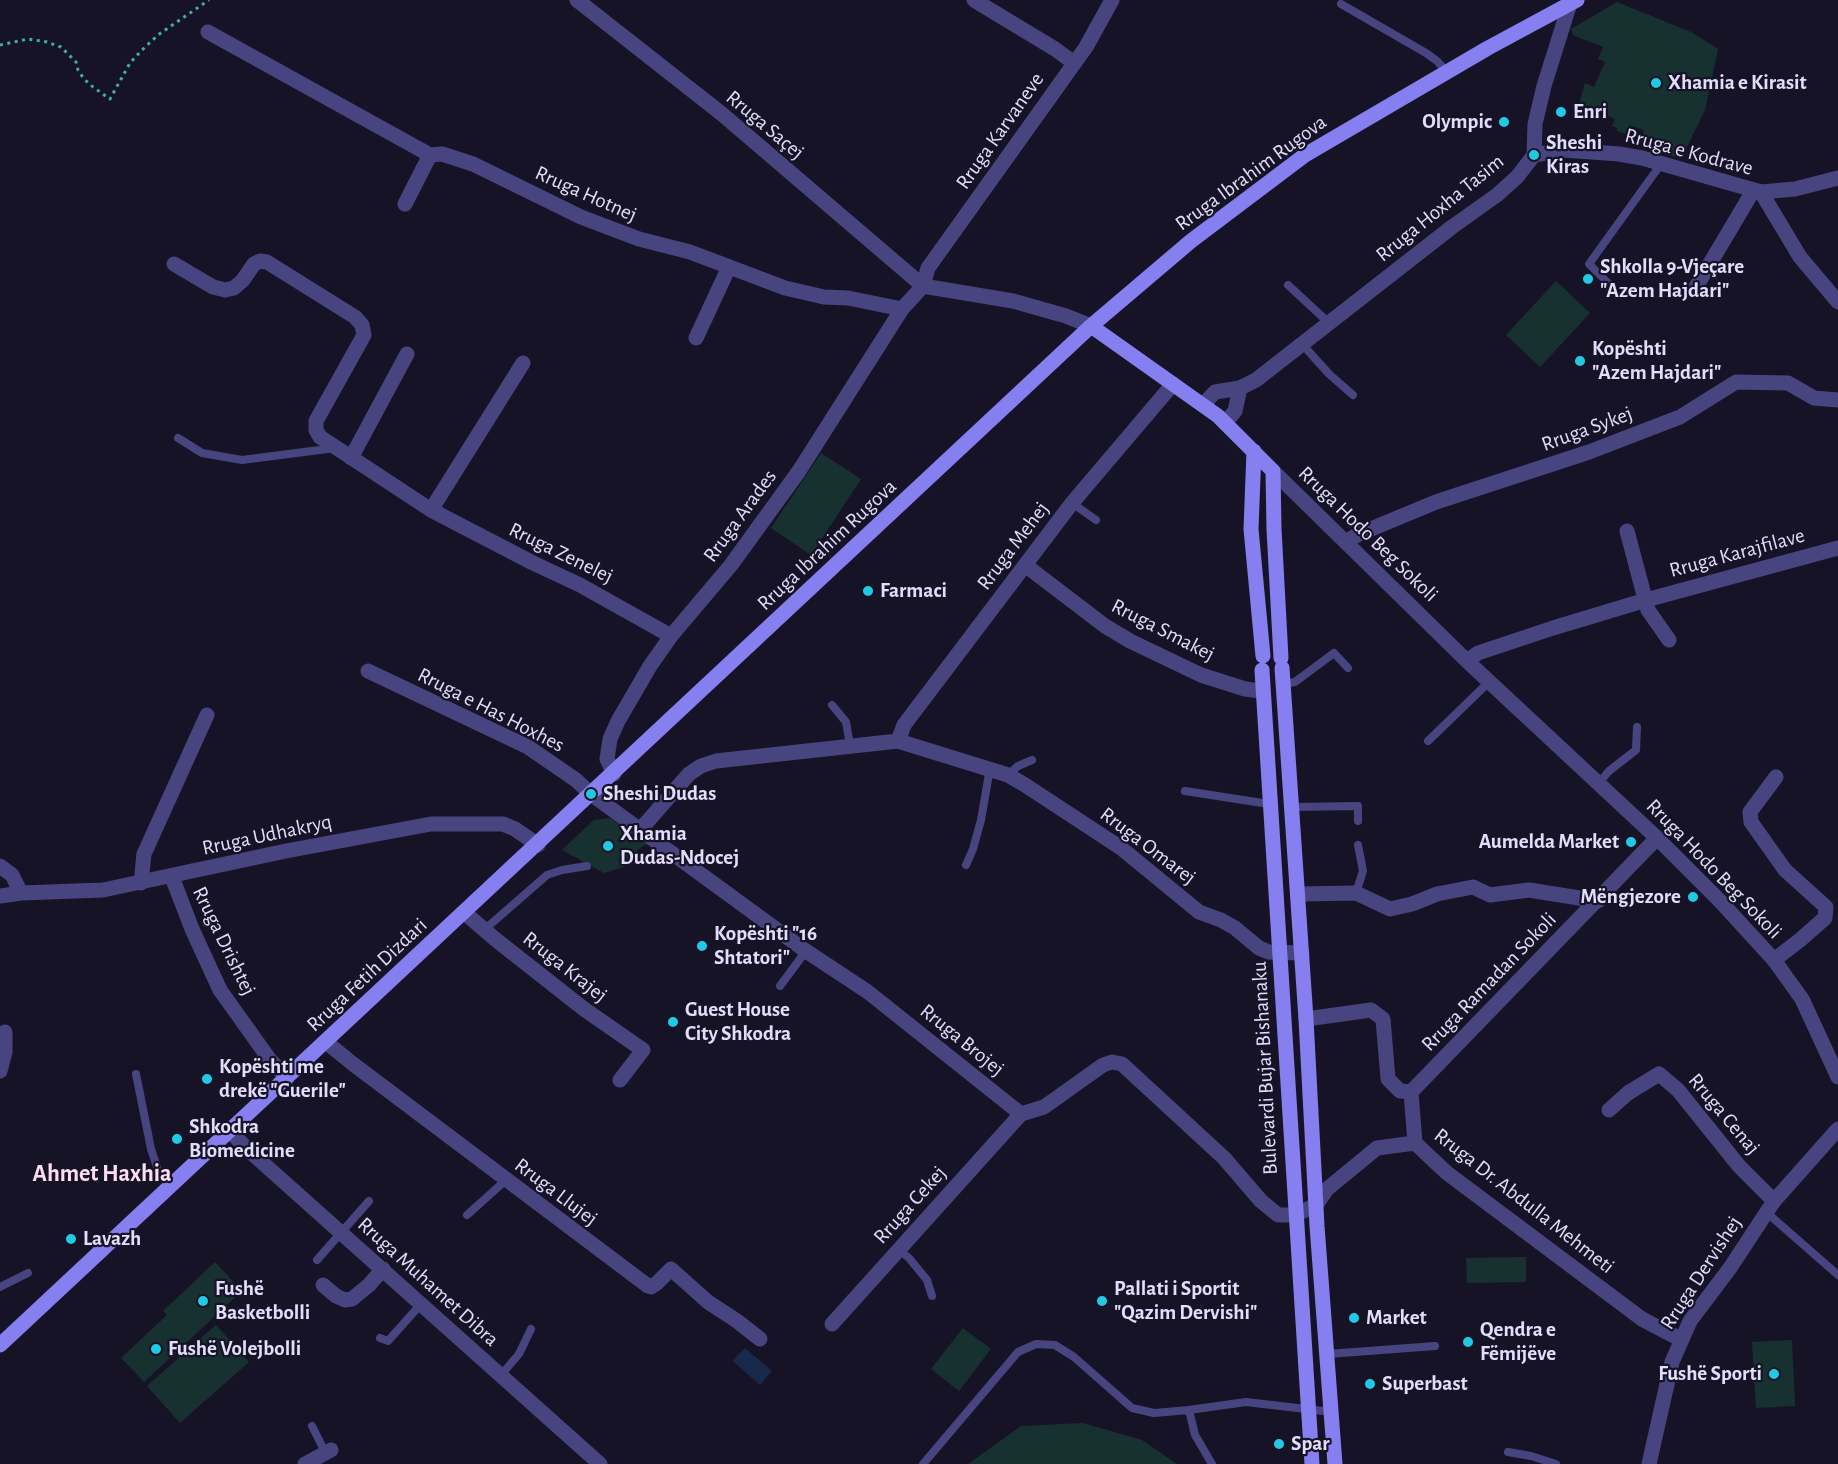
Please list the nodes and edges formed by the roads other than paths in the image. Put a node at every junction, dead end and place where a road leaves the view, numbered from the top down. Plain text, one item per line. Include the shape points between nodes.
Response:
1 (577, 0) edge
2 (974, 0) edge
3 (1112, 0) edge
4 (1573, 1) edge
5 (1341, 4) dead end
6 (208, 32) dead end
7 (1074, 63) junction
8 (1447, 72) junction
9 (430, 155) junction
10 (1534, 155) junction
11 (1661, 165) junction
12 (1838, 178) edge
13 (1757, 192) junction
14 (405, 204) dead end
15 (174, 264) dead end
16 (729, 267) junction
17 (1288, 285) dead end
18 (923, 286) junction
19 (1611, 286) dead end
20 (1696, 287) dead end
21 (1838, 302) edge
22 (902, 309) junction
23 (1329, 323) junction
24 (1091, 326) junction
25 (696, 338) dead end
26 (1302, 344) junction
27 (407, 354) dead end
28 (523, 363) dead end
29 (1173, 384) junction
30 (1240, 388) junction
31 (1353, 395) dead end
32 (1838, 400) edge
33 (1203, 405) junction
34 (1222, 419) junction
35 (178, 438) dead end
36 (335, 448) junction
37 (1254, 451) junction
38 (351, 458) junction
39 (1273, 471) junction
40 (1072, 503) junction
41 (431, 510) junction
42 (1096, 520) dead end
43 (1627, 531) dead end
44 (1347, 541) junction
45 (1838, 548) edge
46 (1025, 565) junction
47 (1646, 600) junction
48 (671, 636) junction
49 (1669, 640) dead end
50 (1467, 661) junction
51 (1262, 663) junction
52 (1282, 663) junction
53 (1348, 668) dead end
54 (368, 671) dead end
55 (1489, 682) junction
56 (1284, 684) junction
57 (1262, 691) junction
58 (832, 705) dead end
59 (207, 715) dead end
60 (1637, 726) dead end
61 (898, 741) junction
62 (1428, 741) dead end
63 (850, 745) junction
64 (1032, 759) dead end
65 (990, 768) junction
66 (614, 774) junction
67 (1008, 776) junction
68 (1776, 777) dead end
69 (1598, 784) junction
70 (1185, 791) dead end
71 (591, 794) junction
72 (1269, 804) junction
73 (1293, 807) junction
74 (1358, 821) dead end
75 (640, 830) junction
76 (1657, 838) junction
77 (538, 845) junction
78 (1358, 845) dead end
79 (966, 865) dead end
80 (0, 866) edge
81 (587, 866) dead end
82 (172, 877) junction
83 (141, 883) junction
84 (21, 893) junction
85 (1356, 893) junction
86 (1298, 894) junction
87 (0, 896) edge
88 (1598, 901) junction
89 (465, 913) junction
90 (484, 930) junction
91 (806, 951) junction
92 (1279, 952) junction
93 (1302, 953) junction
94 (1773, 960) junction
95 (780, 986) dead end
96 (1306, 1019) junction
97 (6, 1032) dead end
98 (326, 1042) junction
99 (0, 1071) edge
100 (136, 1074) dead end
101 (1838, 1077) edge
102 (287, 1078) junction
103 (620, 1080) dead end
104 (1411, 1092) junction
105 (1609, 1110) dead end
106 (1020, 1114) junction
107 (1838, 1130) edge
108 (230, 1131) junction
109 (1415, 1143) junction
110 (506, 1180) junction
111 (171, 1187) junction
112 (369, 1200) dead end
113 (1316, 1205) junction
114 (1770, 1207) junction
115 (467, 1215) dead end
116 (1295, 1215) junction
117 (341, 1232) junction
118 (899, 1250) junction
119 (317, 1260) dead end
120 (382, 1269) junction
121 (28, 1273) dead end
122 (1838, 1275) edge
123 (323, 1285) dead end
124 (0, 1287) edge
125 (932, 1296) dead end
126 (421, 1304) junction
127 (832, 1324) dead end
128 (531, 1329) dead end
129 (380, 1338) dead end
130 (760, 1339) dead end
131 (1680, 1339) junction
132 (0, 1346) edge
133 (1435, 1346) dead end
134 (1328, 1354) junction
135 (501, 1375) junction
136 (1309, 1409) junction
137 (1189, 1410) junction
138 (1332, 1413) junction
139 (312, 1426) dead end
140 (328, 1451) joint
141 (1508, 1452) dead end
142 (305, 1464) edge
143 (600, 1464) edge
144 (923, 1464) edge
145 (1212, 1464) edge
146 (1312, 1464) edge
147 (1335, 1464) edge
148 (1556, 1464) edge
149 (1649, 1464) edge

1 - 18 street, Rruga Saçej via 722,114
2 - 7 street
3 - 7 street, Rruga Karvaneve
4 - 8 main road, Rruga Ibrahim Rugova
4 - 10 street, Rruga Hoxha Tasim via 1544,86 1535,124
5 - 8 lane via 1426,52
6 - 9 street, Rruga Hotnej
7 - 18 street, Rruga Karvaneve via 928,268
8 - 24 main road, Rruga Ibrahim Rugova via 1305,155 1191,241
9 - 14 street
9 - 16 street, Rruga Hotnej via 442,154 473,164 591,221
10 - 11 street, Rruga e Kodrave via 1564,150 1619,154
10 - 23 street, Rruga Hoxha Tasim via 1497,195
11 - 13 street, Rruga e Kodrave
11 - 19 lane via 1589,264
12 - 13 street, Rruga e Kodrave via 1795,189
13 - 20 street
13 - 21 street, Rruga e Kodrave via 1800,257
15 - 36 street, Rruga Zenelej via 225,290 243,280 254,264 267,262 355,316 364,335 316,421 316,430
16 - 22 street, Rruga Hotnej via 785,288
16 - 25 street
17 - 23 lane
18 - 22 street, Rruga Arades
18 - 24 street via 1013,301
22 - 48 street, Rruga Arades via 799,471 731,565
23 - 26 street, Rruga Hoxha Tasim
24 - 29 main road
24 - 66 main road, Rruga Ibrahim Rugova
26 - 30 street, Rruga Hoxha Tasim
26 - 31 lane
27 - 38 street
28 - 41 street
29 - 33 main road
29 - 40 street, Rruga Mehej
30 - 33 street, Rruga Hoxha Tasim via 1215,392
30 - 34 street via 1235,411
32 - 44 street, Rruga Sykej via 1814,398 1788,383 1736,382 1680,417 1589,452 1436,502
33 - 34 main road
34 - 37 main road, Rruga Hodo Beg Sokoli
35 - 36 lane via 202,453 242,460
36 - 38 street, Rruga Zenelej
37 - 39 main road, Rruga Hodo Beg Sokoli
37 - 51 main road, Bulevardi Bujar Bishanaku via 1251,529
38 - 41 street, Rruga Zenelej
39 - 44 street, Rruga Hodo Beg Sokoli
39 - 52 main road, Bulevardi Bujar Bishanaku
40 - 42 lane
40 - 46 street, Rruga Mehej
41 - 48 street, Rruga Zenelej
43 - 47 street, Rruga Karajfilave
44 - 50 street, Rruga Hodo Beg Sokoli
45 - 47 street, Rruga Karajfilave
46 - 57 street, Rruga Smakej via 1130,641 1201,675
46 - 61 street, Rruga Mehej via 904,725
47 - 49 street, Rruga Karajfilave via 1648,610
47 - 50 street, Rruga Karajfilave via 1478,653
48 - 66 street, Rruga Arades via 636,689 610,739 608,759
50 - 55 street, Rruga Hodo Beg Sokoli
51 - 52 main road via 1265,674 1275,675
51 - 57 main road, Bulevardi Bujar Bishanaku
52 - 56 main road, Bulevardi Bujar Bishanaku
53 - 56 lane via 1334,653 1295,682
54 - 71 street, Rruga e Has Hoxhes via 528,747
55 - 62 lane
55 - 69 street, Rruga Hodo Beg Sokoli
56 - 73 main road, Bulevardi Bujar Bishanaku
57 - 72 main road, Bulevardi Bujar Bishanaku
58 - 63 lane via 846,722
59 - 83 street via 144,854
60 - 69 lane via 1636,750
61 - 63 street, Rruga Omarej
61 - 65 street, Rruga Omarej
63 - 75 street, Rruga Omarej via 701,766 668,796
64 - 67 lane
65 - 67 street, Rruga Omarej
65 - 79 lane via 981,820
66 - 71 main road, Rruga Ibrahim Rugova
67 - 92 street, Rruga Omarej via 1120,848 1199,912 1235,928 1259,948
68 - 94 street, Rruga Hodo Beg Sokoli via 1750,812 1751,822 1785,870 1826,906 1825,918
69 - 76 street, Rruga Hodo Beg Sokoli
70 - 72 lane
71 - 75 street, Rruga Brojej
71 - 77 main road, Rruga Fetih Dizdari
72 - 92 main road, Bulevardi Bujar Bishanaku
73 - 74 lane via 1358,806
73 - 86 main road, Bulevardi Bujar Bishanaku
75 - 91 street, Rruga Brojej
76 - 88 street, Rruga Ramadan Sokoli
76 - 94 street, Rruga Hodo Beg Sokoli
77 - 82 street, Rruga Udhakryq via 503,824 431,824
77 - 89 main road, Rruga Fetih Dizdari
78 - 85 lane via 1363,871
80 - 84 street via 12,875
81 - 90 lane via 547,875
82 - 83 street, Rruga Udhakryq
82 - 102 street, Rruga Drishtej via 220,990
83 - 84 street, Rruga Udhakryq via 103,890
84 - 87 street, Rruga Udhakryq
85 - 86 street, Rruga Ramadan Sokoli
85 - 88 street, Rruga Ramadan Sokoli via 1390,909 1473,887 1490,895 1529,890
86 - 93 main road, Bulevardi Bujar Bishanaku
88 - 104 street, Rruga Ramadan Sokoli
89 - 90 street, Rruga Krajej
89 - 98 main road, Rruga Fetih Dizdari
90 - 103 street, Rruga Krajej via 584,1010 642,1050
91 - 95 lane
91 - 106 street, Rruga Brojej via 868,992
92 - 93 street, Rruga Omarej
92 - 116 main road, Bulevardi Bujar Bishanaku
93 - 96 main road, Bulevardi Bujar Bishanaku
94 - 101 street, Rruga Hodo Beg Sokoli via 1802,999
96 - 104 street, Rruga Ramadan Sokoli via 1371,1010 1377,1014 1383,1019 1388,1079 1400,1091
96 - 113 main road, Bulevardi Bujar Bishanaku
97 - 99 street
98 - 102 main road, Rruga Fetih Dizdari
98 - 110 street, Rruga Llujej
100 - 111 lane via 151,1149 158,1170
102 - 108 main road, Rruga Fetih Dizdari
104 - 109 street
105 - 114 street, Rruga Cenaj via 1659,1074 1678,1090
106 - 116 street via 1044,1107 1103,1065 1122,1064 1224,1158 1272,1211
106 - 118 street, Rruga Cekej
107 - 114 street, Rruga Dervishej
108 - 111 main road, Rruga Fetih Dizdari
108 - 117 street, Rruga Muhamet Dibra
109 - 113 street, Rruga Dr. Abdulla Mehmeti via 1377,1148 1327,1189
109 - 131 street, Rruga Dr. Abdulla Mehmeti via 1447,1173 1642,1319
110 - 115 lane
110 - 130 street, Rruga Llujej via 648,1286 671,1269 708,1302
111 - 132 main road, Rruga Fetih Dizdari
112 - 117 lane
113 - 116 street
113 - 134 main road, Bulevardi Bujar Bishanaku
114 - 122 lane, Rruga Dervishej
114 - 131 street, Rruga Dervishej
116 - 136 main road, Bulevardi Bujar Bishanaku
117 - 119 lane
117 - 120 street, Rruga Muhamet Dibra
118 - 125 lane via 927,1280
118 - 127 street, Rruga Cekej
120 - 123 street via 352,1299 336,1296
120 - 126 street, Rruga Muhamet Dibra
121 - 124 lane
126 - 129 lane via 388,1341
126 - 135 street, Rruga Muhamet Dibra
128 - 135 lane via 519,1354
131 - 149 street, Rruga Dervishej
133 - 134 lane
134 - 138 main road, Bulevardi Bujar Bishanaku
135 - 143 street, Rruga Muhamet Dibra
136 - 137 lane via 1246,1401
136 - 138 lane
136 - 146 main road, Bulevardi Bujar Bishanaku
137 - 144 lane via 1154,1413 1132,1408 1074,1357 1055,1345 1036,1344 1018,1352
137 - 145 lane via 1195,1435
138 - 147 main road, Bulevardi Bujar Bishanaku
139 - 140 lane
140 - 142 street
141 - 148 lane

